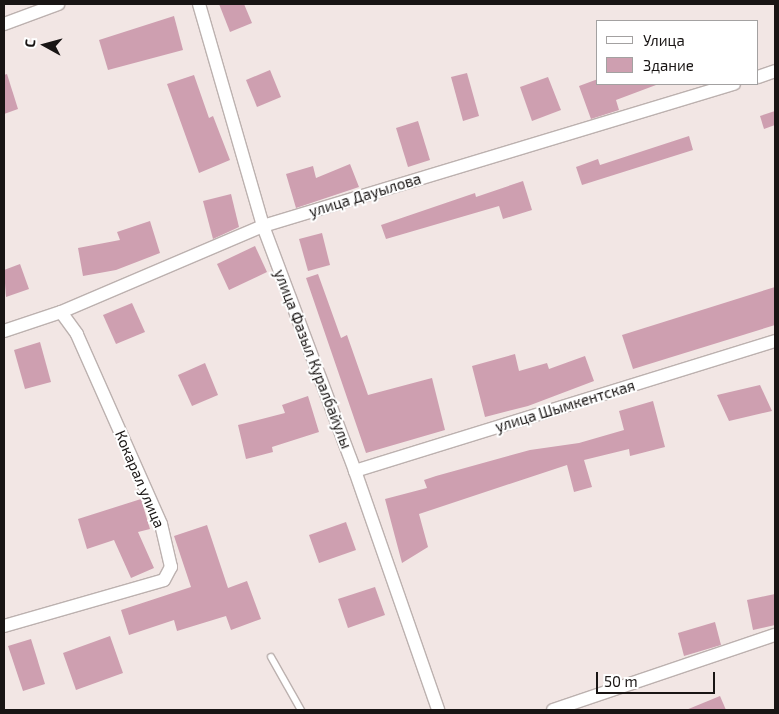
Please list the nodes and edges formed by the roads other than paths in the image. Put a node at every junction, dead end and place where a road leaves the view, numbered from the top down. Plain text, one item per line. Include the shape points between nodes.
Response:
1 (58, 4) edge
2 (199, 4) edge
3 (4, 24) edge
4 (775, 71) edge
5 (759, 77) edge
6 (731, 85) edge
7 (263, 226) junction
8 (61, 312) junction
9 (4, 331) edge
10 (775, 341) edge
11 (354, 471) junction
12 (4, 626) edge
13 (775, 635) edge
14 (271, 656) dead end
15 (301, 710) edge
16 (438, 710) edge
17 (553, 710) edge

1 - 3 street
2 - 7 street, улица Фазыл Куралбайулы
4 - 5 street
6 - 7 street, улица Дауылова
7 - 8 street, улица Дауылова
7 - 11 street, улица Фазыл Куралбайулы
8 - 9 street, улица Дауылова
8 - 12 street, Кокарал улица via 77,334 161,524 171,567 164,580
10 - 11 street, улица Шымкентская
11 - 16 street, улица Фазыл Куралбайулы
13 - 17 street
14 - 15 lane

